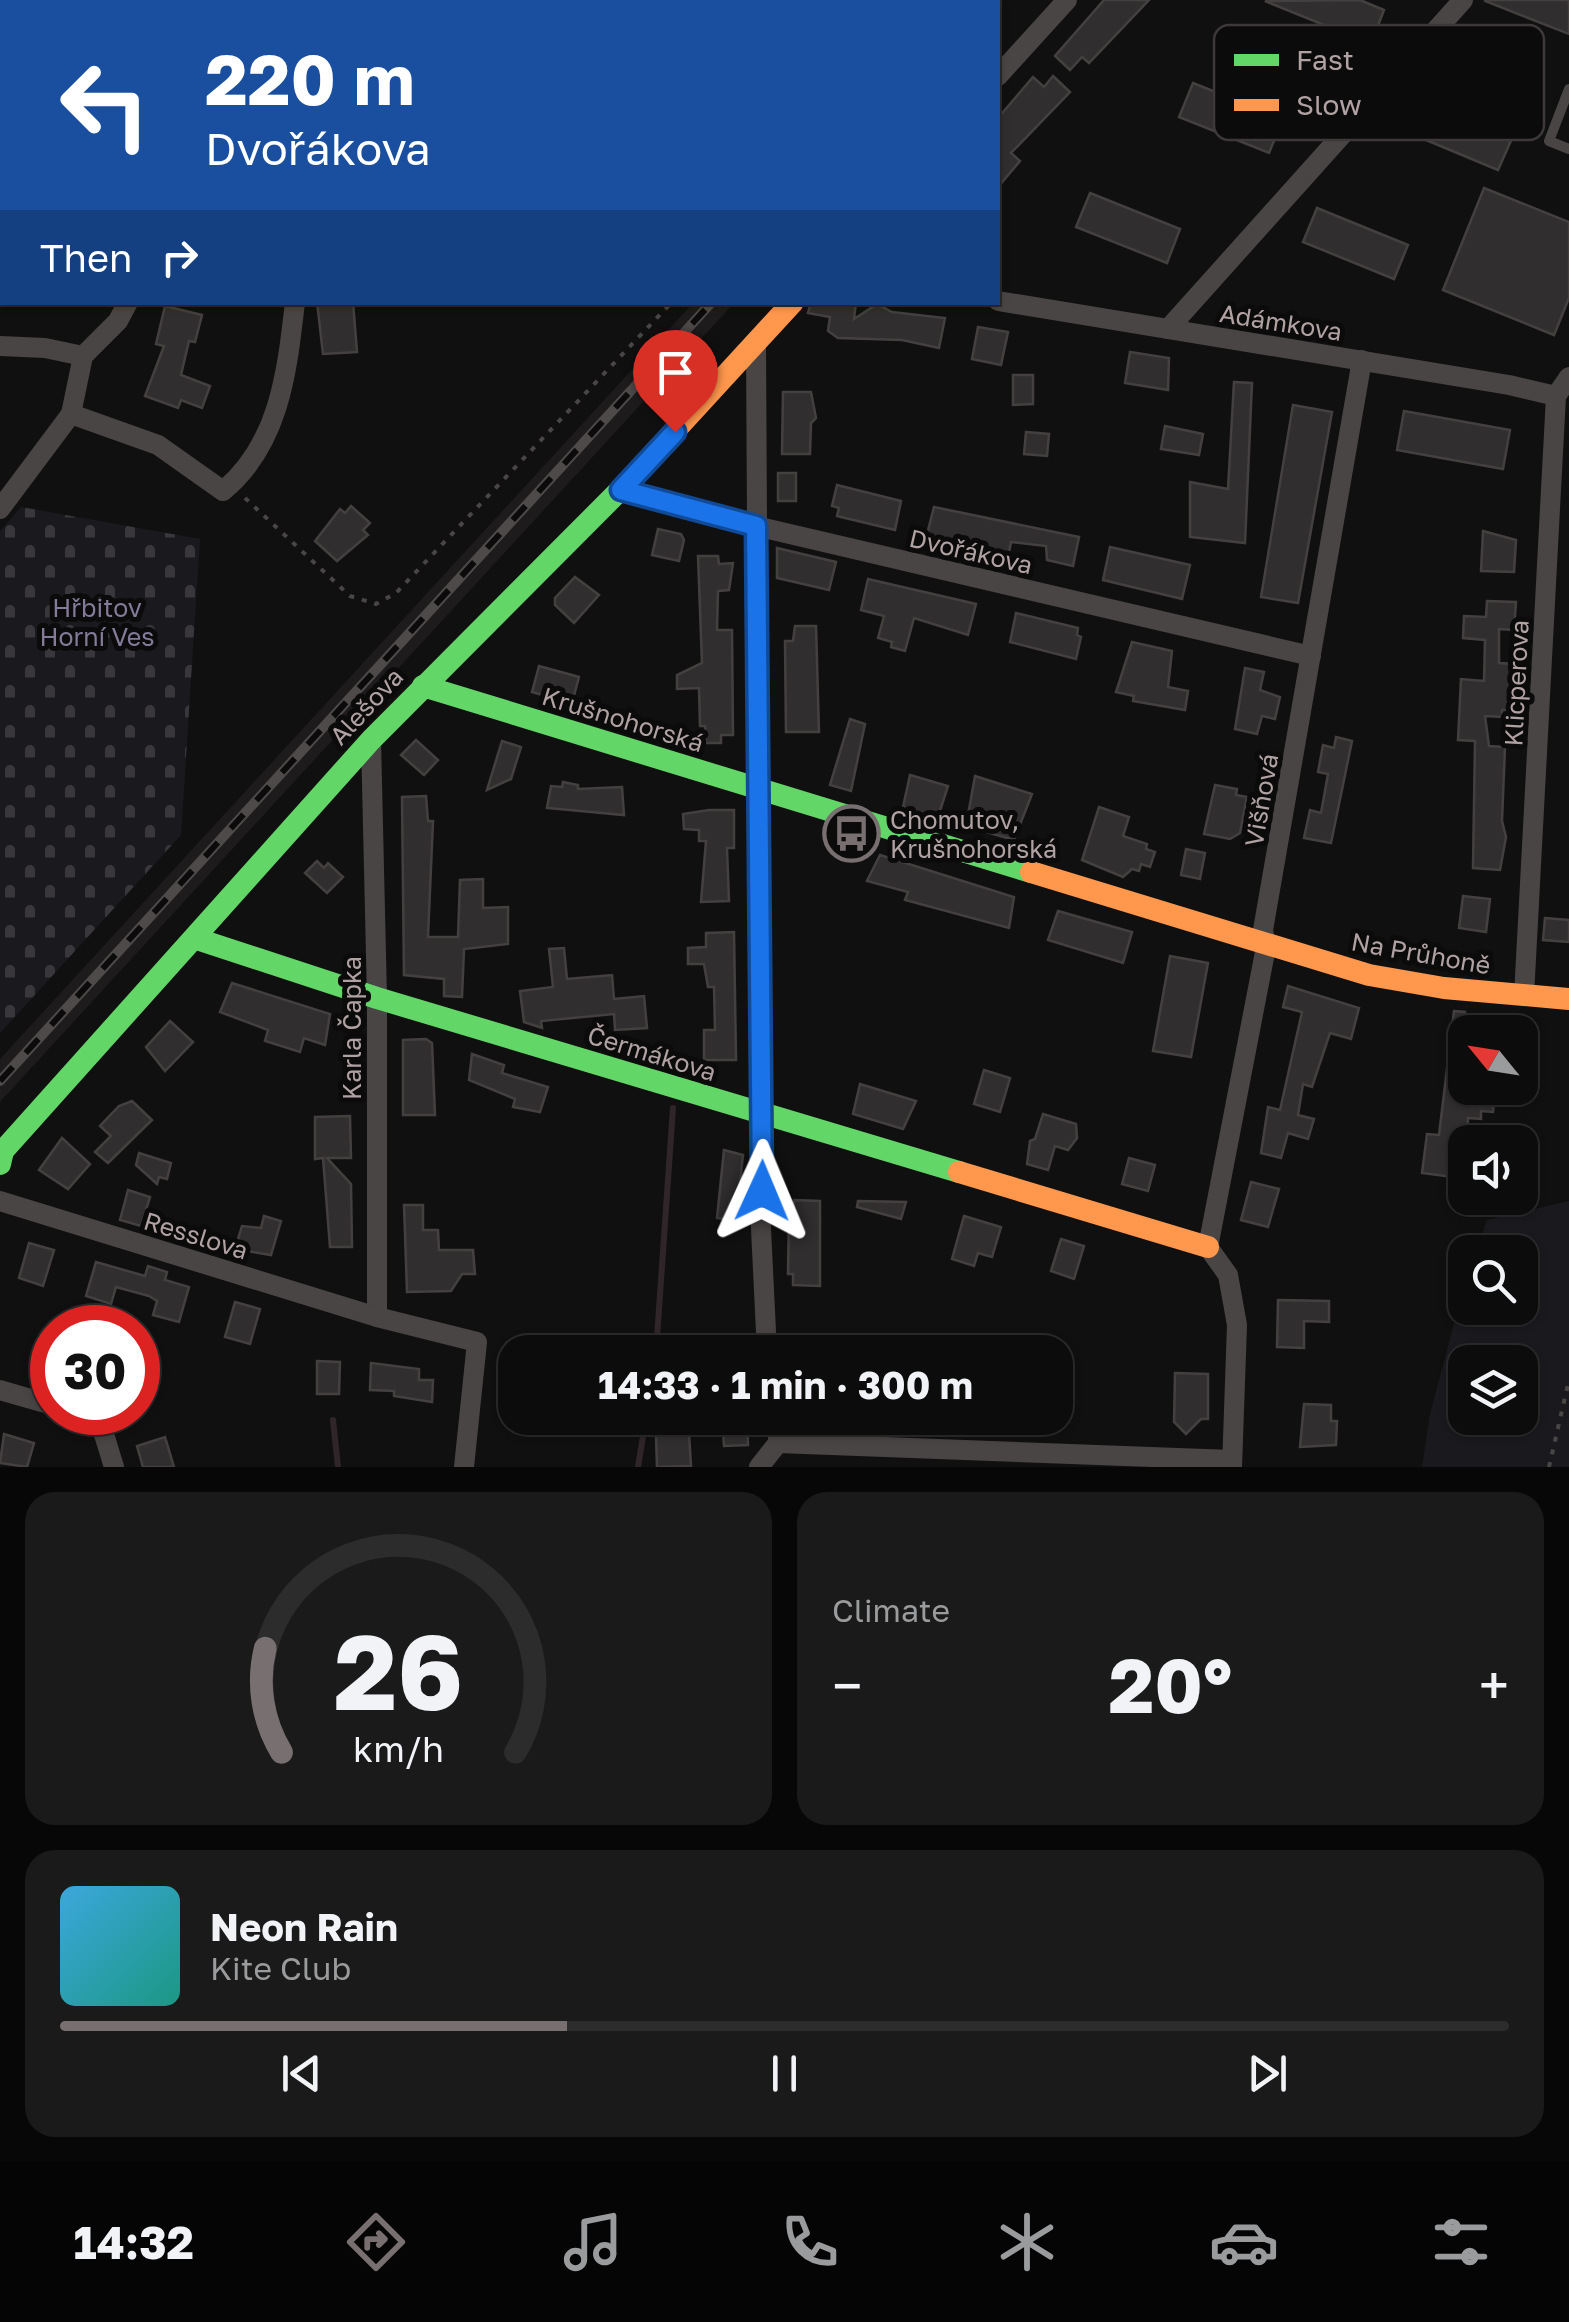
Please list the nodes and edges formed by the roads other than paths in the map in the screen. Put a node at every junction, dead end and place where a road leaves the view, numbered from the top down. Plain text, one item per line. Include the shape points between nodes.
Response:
1 (1067, 0) edge
2 (1463, 0) edge
3 (1441, 25) edge
4 (1000, 74) edge
5 (1569, 88) edge
6 (1337, 140) edge
7 (1569, 149) edge
8 (1000, 301) edge
9 (126, 305) edge
10 (296, 305) edge
11 (790, 305) edge
12 (1168, 328) junction
13 (0, 346) edge
14 (756, 346) junction
15 (83, 356) junction
16 (1362, 360) junction
17 (1569, 378) edge
18 (1562, 394) edge
19 (71, 414) junction
20 (621, 490) junction
21 (0, 509) edge
22 (756, 526) junction
23 (1311, 656) junction
24 (422, 686) junction
25 (371, 740) junction
26 (762, 790) junction
27 (198, 939) junction
28 (1266, 947) junction
29 (1524, 996) junction
30 (377, 998) junction
31 (1569, 999) edge
32 (763, 1115) junction
33 (0, 1164) edge
34 (0, 1201) edge
35 (1208, 1247) junction
36 (376, 1317) junction
37 (766, 1335) edge
38 (0, 1390) edge
39 (30, 1399) edge
40 (104, 1435) edge
41 (778, 1435) edge
42 (778, 1443) junction
43 (952, 1458) edge
44 (1232, 1464) edge
45 (114, 1467) edge
46 (464, 1467) edge
47 (760, 1467) edge

1 - 4 street
2 - 3 street
5 - 7 lane via 1548,141
6 - 12 street
8 - 12 street, Adámkova
9 - 15 street
10 - 19 street via 274,420 260,452 223,490 158,445
11 - 14 street, Alešova
12 - 16 street, Adámkova
13 - 15 street
14 - 20 street, Alešova
14 - 22 street
15 - 19 street
16 - 18 street, Adámkova
16 - 23 street, Višňová
17 - 18 street
18 - 29 street, Klicperova
19 - 21 street
20 - 22 street, Dvořákova
20 - 24 street, Alešova
22 - 23 street, Dvořákova
22 - 26 street
23 - 28 street, Višňová via 1263,930
24 - 25 street, Alešova
24 - 26 street, Krušnohorská
25 - 27 street, Alešova
25 - 30 street, Karla Čapka
26 - 28 street, Krušnohorská
26 - 32 street
27 - 30 street, Čermákova
27 - 33 street, Alešova via 3,1151
28 - 29 street, Na Průhoně via 1369,976
28 - 35 street, Višňová
29 - 31 street, Na Průhoně
30 - 32 street, Čermákova
30 - 36 street, Karla Čapka
32 - 35 street, Čermákova
32 - 37 street
34 - 36 street, Resslova
35 - 44 street via 1228,1274 1237,1324
36 - 46 street, Resslova via 476,1342
38 - 39 street
40 - 45 street
41 - 42 street
42 - 43 street
42 - 47 street
43 - 44 street

